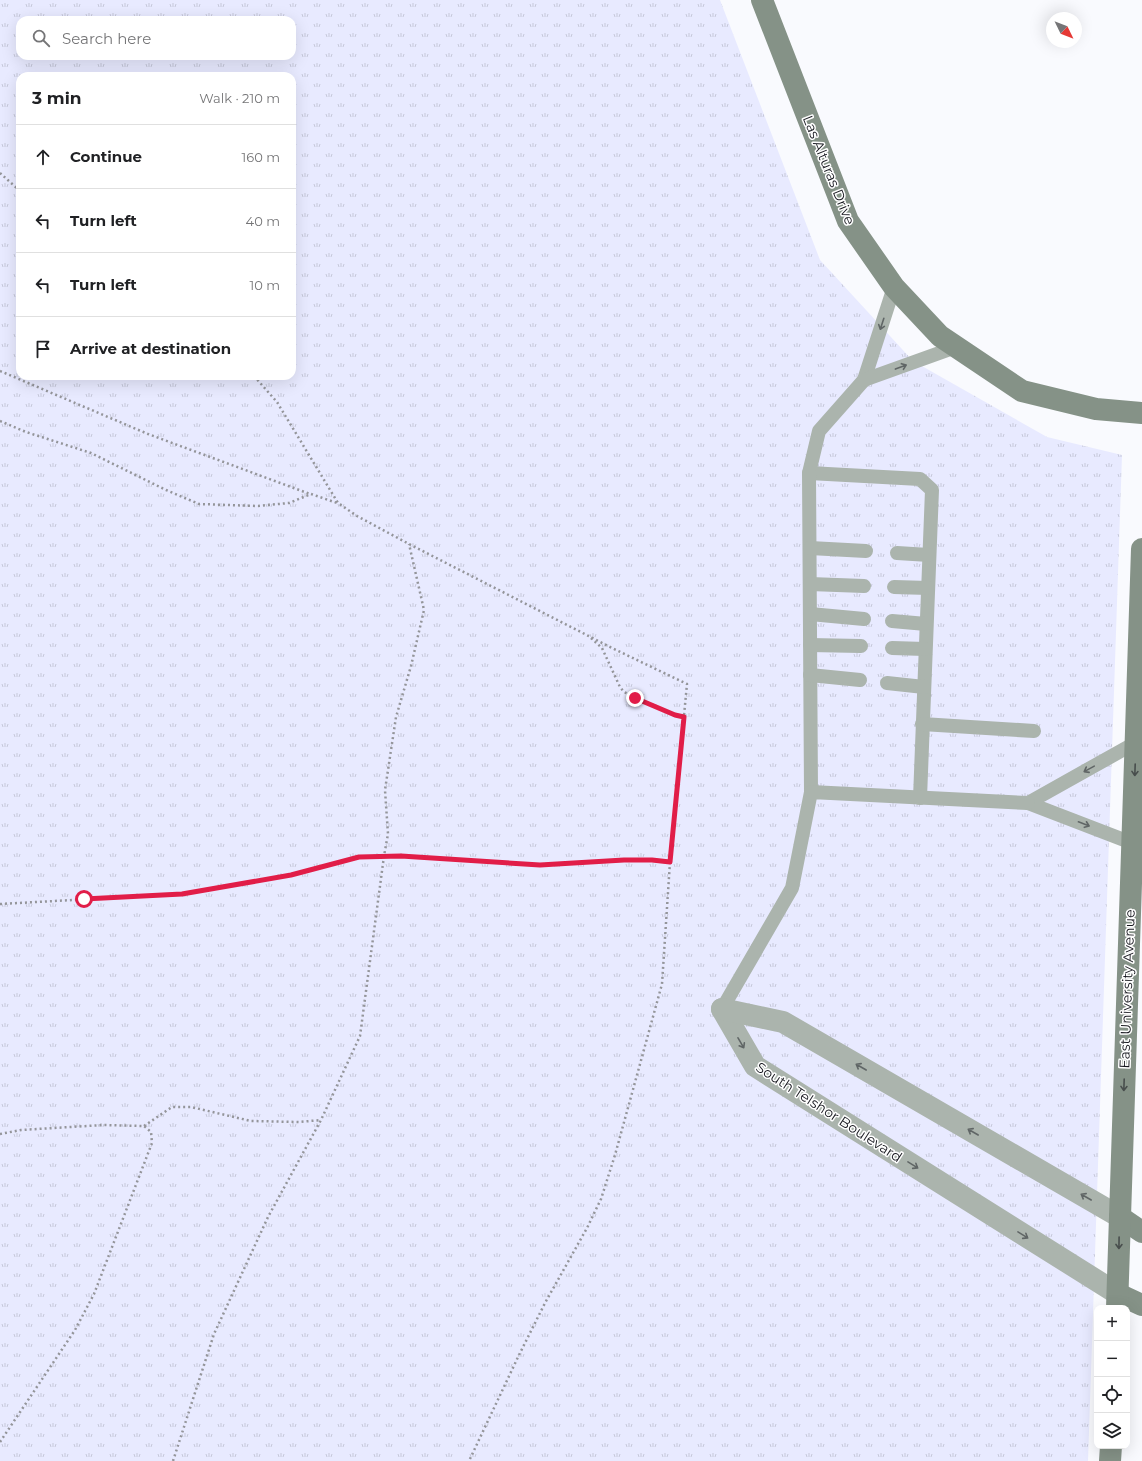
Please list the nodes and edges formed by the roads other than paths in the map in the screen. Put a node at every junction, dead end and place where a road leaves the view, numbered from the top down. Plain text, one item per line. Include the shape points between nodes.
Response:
1 (762, 0) edge
2 (894, 287) junction
3 (956, 347) junction
4 (864, 380) junction
5 (1142, 413) edge
6 (809, 473) junction
7 (810, 548) junction
8 (1142, 549) edge
9 (866, 551) dead end
10 (897, 553) dead end
11 (929, 555) junction
12 (810, 584) junction
13 (864, 586) dead end
14 (894, 586) dead end
15 (928, 588) junction
16 (810, 614) junction
17 (864, 619) dead end
18 (892, 621) dead end
19 (926, 624) junction
20 (810, 645) junction
21 (861, 646) dead end
22 (892, 648) dead end
23 (925, 649) junction
24 (810, 675) junction
25 (860, 680) dead end
26 (887, 683) dead end
27 (924, 687) junction
28 (922, 724) junction
29 (1034, 731) dead end
30 (1136, 743) junction
31 (811, 792) junction
32 (920, 798) junction
33 (1028, 803) junction
34 (1132, 843) junction
35 (722, 1009) junction
36 (1120, 1217) junction
37 (1142, 1232) edge
38 (1118, 1301) edge
39 (1142, 1305) edge
40 (1111, 1449) edge
41 (1110, 1461) edge

1 - 2 main road, Las Alturas Drive via 848,221
2 - 3 main road, Las Alturas Drive via 940,336
2 -> 4 lane
4 -> 3 lane
3 - 5 main road, Las Alturas Drive via 1022,392 1096,408
4 - 6 lane via 819,431
6 - 7 lane
6 - 11 lane via 920,479 932,490
7 - 9 lane
7 - 12 lane
8 - 30 main road, East University Avenue
10 - 11 lane
11 - 15 lane
12 - 13 lane
12 - 16 lane
14 - 15 lane
15 - 19 lane
16 - 17 lane
16 - 20 lane
18 - 19 lane
19 - 23 lane
20 - 21 lane
20 - 24 lane
22 - 23 lane
23 - 27 lane
24 - 25 lane
24 - 31 lane
26 - 27 lane
27 - 28 lane
28 - 29 lane
28 - 32 lane
30 -> 33 lane
30 -> 34 main road, East University Avenue
31 - 32 lane
31 - 35 lane via 792,888
32 - 33 lane
33 -> 34 lane
34 -> 36 main road, East University Avenue
36 -> 35 street via 783,1022
35 -> 38 street, South Telshor Boulevard via 755,1066
36 - 37 main road
36 -> 38 main road, East University Avenue
38 - 39 main road, South Telshor Boulevard
40 - 41 main road

